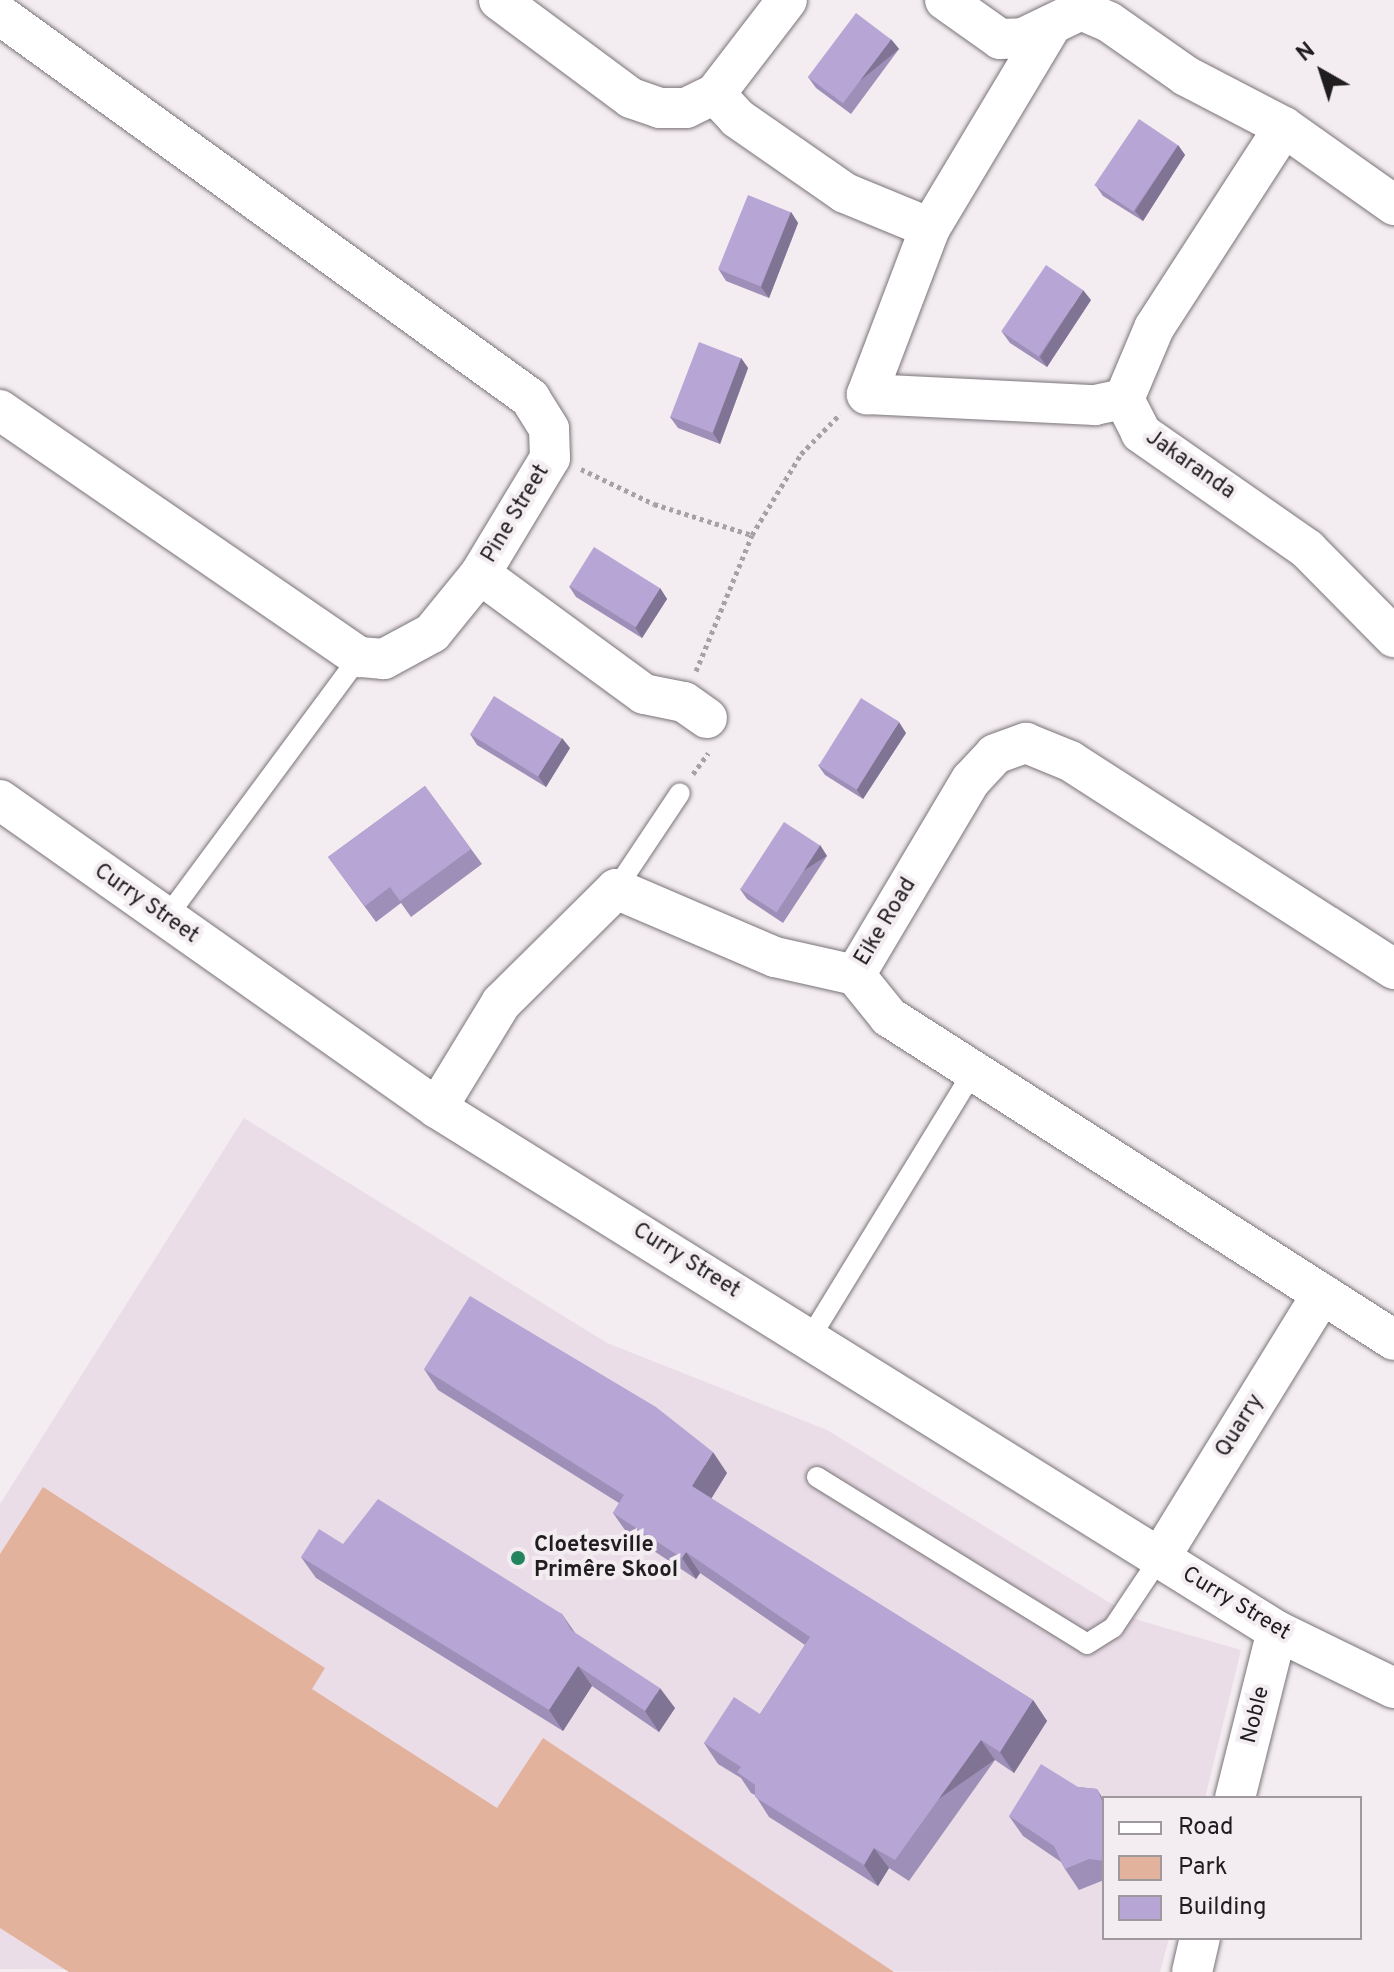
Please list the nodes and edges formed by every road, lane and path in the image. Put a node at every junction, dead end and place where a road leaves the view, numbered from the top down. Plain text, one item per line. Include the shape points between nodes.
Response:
1 (499, 0) edge
2 (787, 0) edge
3 (945, 0) edge
4 (1051, 26) junction
5 (7, 35) edge
6 (715, 94) junction
7 (1284, 127) junction
8 (1394, 205) edge
9 (930, 228) junction
10 (867, 394) junction
11 (1124, 399) junction
12 (1, 412) edge
13 (550, 458) junction
14 (752, 535) junction
15 (480, 574) junction
16 (1394, 637) edge
17 (359, 657) junction
18 (701, 721) junction
19 (680, 793) joint
20 (0, 800) edge
21 (616, 889) junction
22 (166, 918) junction
23 (1394, 969) edge
24 (855, 975) junction
25 (975, 1069) junction
26 (437, 1108) junction
27 (1322, 1294) junction
28 (810, 1338) junction
29 (1394, 1340) edge
30 (817, 1477) dead end
31 (1159, 1559) junction
32 (1277, 1631) junction
33 (1394, 1688) edge
34 (1236, 1796) edge
35 (1200, 1940) edge
36 (1192, 1972) edge

1 - 6 street via 631,98 686,108
2 - 6 street
3 - 4 street via 1000,39
4 - 7 street via 1081,10 1096,16
4 - 9 street
5 - 13 street, Pine Street via 530,398 549,429
6 - 9 street via 737,118 845,193
7 - 8 street
7 - 11 street via 1154,328
9 - 10 street
10 - 11 street via 1095,405
10 - 14 path via 801,454
11 - 16 street, Jakaranda via 1141,433 1307,549
12 - 17 street
13 - 14 path via 654,504
13 - 15 street, Pine Street
14 - 18 path
15 - 17 street, Pine Street via 411,649 384,659
15 - 18 street via 644,694
17 - 22 lane
18 - 19 path
19 - 21 lane
20 - 22 street, Curry Street
21 - 24 street via 775,957
21 - 26 street via 501,1003
22 - 26 street, Curry Street
23 - 24 street, Eike Road via 1070,761 1026,743 995,754 971,780
24 - 25 street, Eike Road via 889,1017
25 - 27 street, Eike Road
25 - 28 lane
26 - 28 street, Curry Street
27 - 29 street, Eike Road
27 - 31 street, Quarry
28 - 31 street, Curry Street
30 - 31 lane via 1087,1644 1113,1628
31 - 32 street, Curry Street
32 - 33 street, Curry Street
32 - 34 street, Noble
35 - 36 street

